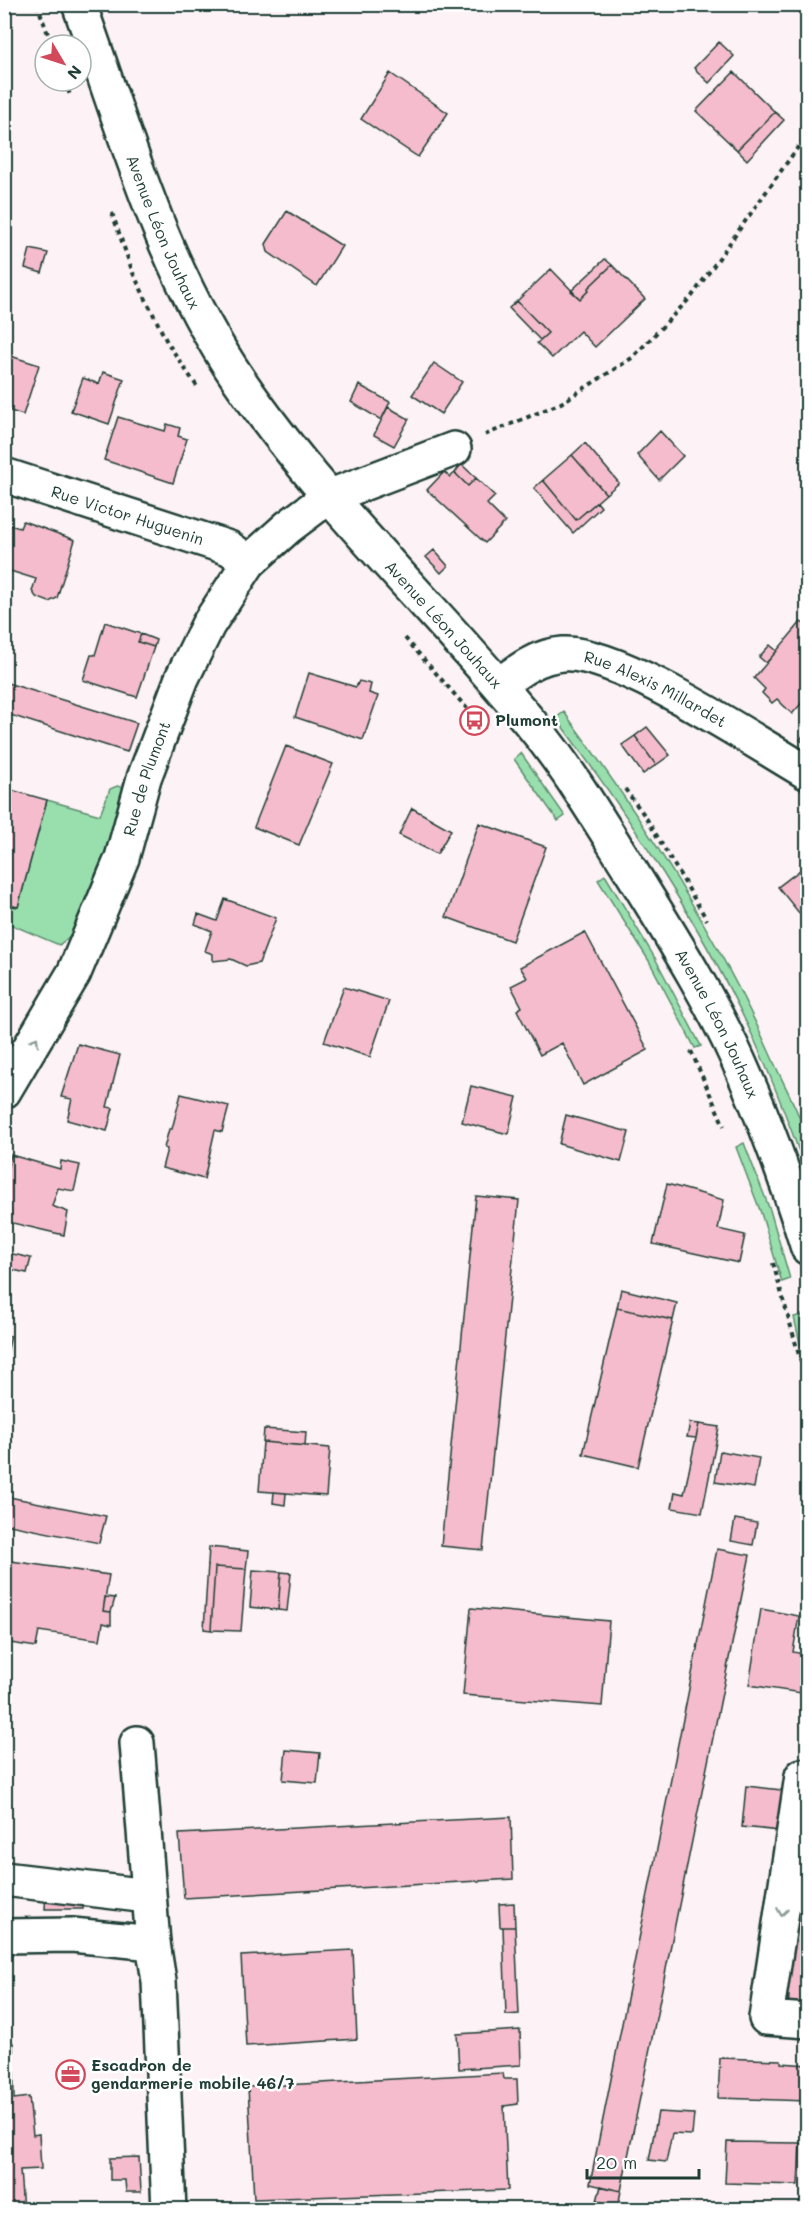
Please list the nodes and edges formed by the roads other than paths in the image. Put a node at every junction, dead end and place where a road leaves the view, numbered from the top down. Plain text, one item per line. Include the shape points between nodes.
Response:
1 (79, 4) edge
2 (454, 449) road end
3 (4, 475) edge
4 (328, 496) junction
5 (249, 562) junction
6 (499, 685) junction
7 (807, 773) edge
8 (4, 1091) edge
9 (807, 1248) edge
10 (137, 1743) dead end
11 (807, 1775) edge
12 (798, 1876) edge
13 (4, 1880) edge
14 (148, 1896) junction
15 (4, 1936) edge
16 (153, 1942) junction
17 (807, 2021) edge
18 (169, 2210) edge

1 - 4 street, Avenue Léon Jouhaux via 153,210 204,321 237,377
2 - 4 street, Rue de Plumont
3 - 5 street, Rue Victor Huguenin via 229,548
4 - 5 street, Rue de Plumont
4 - 6 street, Avenue Léon Jouhaux
8 -> 5 street, Rue de Plumont via 74,973 122,858 144,778 182,678 208,625
6 - 7 street, Rue Alexis Millardet via 531,662 547,656 586,655 640,677
6 - 9 street, Avenue Léon Jouhaux via 597,816 702,993 745,1074
10 - 14 street
11 - 12 street via 802,1776
12 -> 17 street via 766,2018
13 - 14 street
14 - 16 street
15 - 16 street via 72,1935
16 - 18 street via 159,1981

